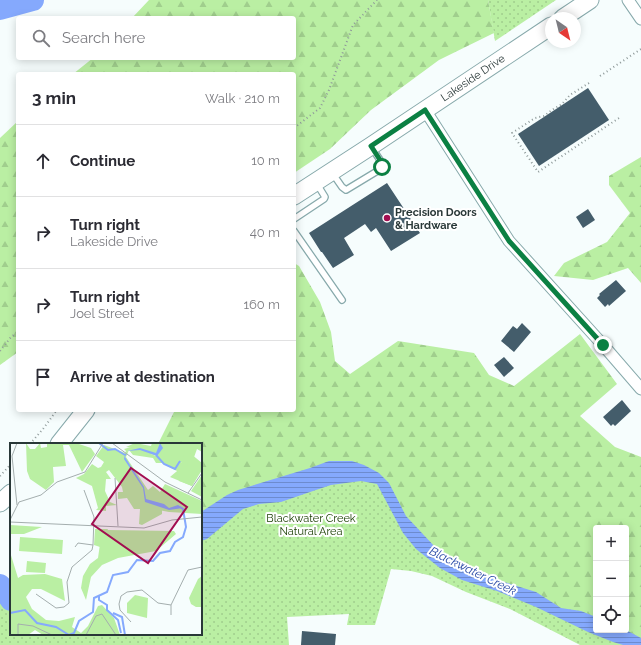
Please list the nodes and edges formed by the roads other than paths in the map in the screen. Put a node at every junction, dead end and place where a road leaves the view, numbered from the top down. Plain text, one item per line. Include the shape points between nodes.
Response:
1 (590, 0) edge
2 (628, 0) edge
3 (572, 12) edge
4 (641, 19) edge
5 (545, 30) edge
6 (425, 110) junction
7 (371, 146) junction
8 (332, 172) junction
9 (315, 182) junction
10 (296, 195) edge
11 (296, 218) edge
12 (296, 234) edge
13 (342, 300) dead end
14 (641, 389) edge
15 (84, 412) edge
16 (59, 443) edge

1 - 3 main road
2 - 4 street
5 - 6 main road, Lakeside Drive
6 - 7 main road, Lakeside Drive
6 - 14 street via 509,241
7 - 8 main road, Lakeside Drive
7 - 8 lane via 382,163 379,170 346,190
8 - 9 main road, Lakeside Drive
9 - 10 main road, Lakeside Drive
9 - 11 lane via 324,199
12 - 13 lane
15 - 16 main road

